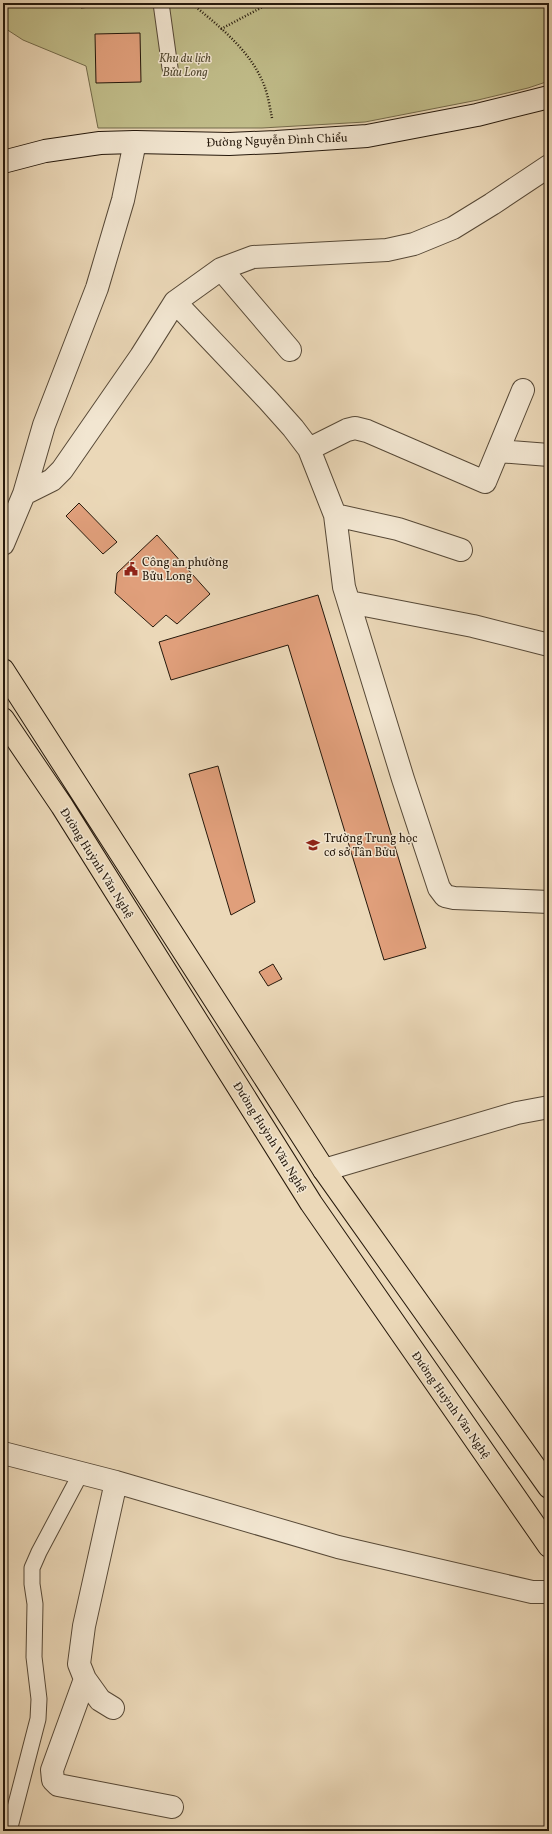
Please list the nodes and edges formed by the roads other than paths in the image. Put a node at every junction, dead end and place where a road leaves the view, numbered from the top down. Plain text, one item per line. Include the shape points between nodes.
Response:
1 (161, 3) edge
2 (170, 68) dead end
3 (549, 97) edge
4 (135, 142) junction
5 (3, 162) edge
6 (549, 166) edge
7 (221, 269) junction
8 (175, 302) junction
9 (290, 350) dead end
10 (522, 390) dead end
11 (309, 449) junction
12 (498, 451) junction
13 (549, 455) edge
14 (24, 494) junction
15 (335, 515) junction
16 (3, 544) edge
17 (461, 550) dead end
18 (349, 602) junction
19 (549, 645) edge
20 (3, 670) edge
21 (3, 719) edge
22 (549, 902) edge
23 (549, 1107) edge
24 (324, 1170) junction
25 (3, 1453) edge
26 (81, 1473) junction
27 (547, 1480) edge
28 (116, 1482) junction
29 (549, 1546) edge
30 (549, 1592) edge
31 (86, 1680) junction
32 (113, 1708) dead end
33 (172, 1807) dead end
34 (9, 1831) edge

1 - 2 lane
3 - 4 street, Đường Nguyễn Đình Chiểu via 477,115 367,136 229,144
4 - 5 street, Đường Nguyễn Đình Chiểu via 100,143 45,151
4 - 14 street via 124,200 108,251 81,333 44,425
6 - 7 street via 453,228 414,244 387,250 253,258
7 - 8 street
7 - 9 street
8 - 11 street via 268,400
8 - 14 street via 62,470 52,480
10 - 12 street
11 - 12 street via 355,428 485,482
11 - 15 street
12 - 13 street
14 - 16 street
15 - 17 street via 398,529
15 - 18 street via 344,587
18 - 19 street via 473,626
18 - 22 street via 439,888 445,896 454,898
20 - 24 main road, Đường Huỳnh Văn Nghệ
21 - 29 main road, Đường Huỳnh Văn Nghệ via 66,812 311,1203
23 - 24 street via 517,1113
24 - 27 main road, Đường Huỳnh Văn Nghệ
25 - 26 street
26 - 28 street
26 - 34 lane via 32,1568 38,1719
28 - 30 street via 338,1547 525,1590
28 - 31 street via 84,1626 79,1664
31 - 32 street via 100,1700
31 - 33 street via 52,1770 53,1780 58,1785

